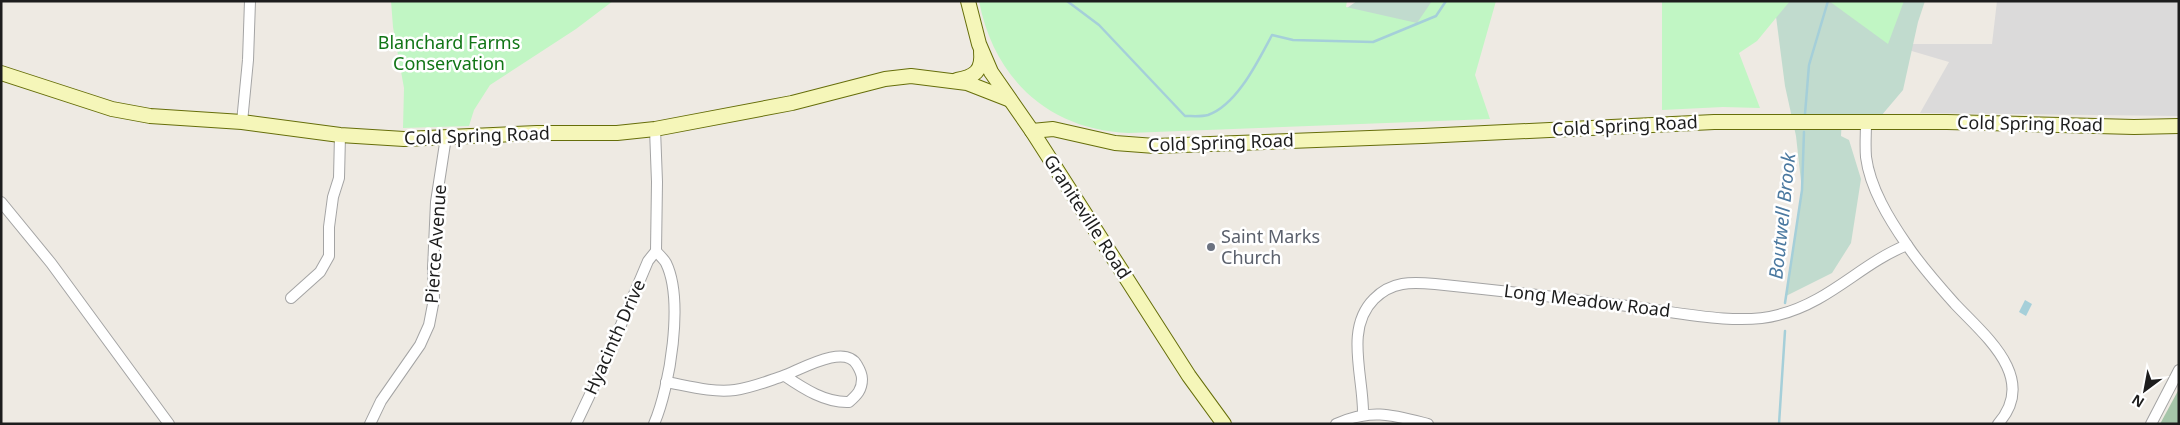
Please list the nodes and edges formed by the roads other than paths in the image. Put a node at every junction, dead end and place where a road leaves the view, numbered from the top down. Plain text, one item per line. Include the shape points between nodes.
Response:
1 (250, 1) edge
2 (968, 1) edge
3 (981, 52) junction
4 (1, 73) edge
5 (955, 80) junction
6 (1008, 99) junction
7 (242, 122) junction
8 (1866, 122) junction
9 (2179, 126) edge
10 (654, 129) junction
11 (1032, 131) junction
12 (340, 135) junction
13 (1073, 135) junction
14 (446, 137) junction
15 (1041, 145) junction
16 (1, 202) edge
17 (1907, 245) junction
18 (656, 251) junction
19 (291, 298) dead end
20 (2179, 370) edge
21 (785, 376) junction
22 (666, 382) junction
23 (1363, 415) junction
24 (169, 424) edge
25 (370, 424) edge
26 (576, 424) edge
27 (654, 424) edge
28 (1224, 424) edge
29 (1336, 424) edge
30 (1428, 424) edge
31 (1998, 424) edge
32 (2151, 424) edge

1 - 7 street
2 - 3 street, Graniteville Road
3 - 5 street, Cold Spring Road via 981,66 976,73
3 - 6 street, Graniteville Road
4 - 7 street, Cold Spring Road via 112,109 150,116
5 - 6 street, Cold Spring Road
5 - 10 street, Cold Spring Road via 911,76 885,79 792,103
6 - 11 street, Graniteville Road
7 - 12 street, Cold Spring Road
8 - 9 street, Cold Spring Road
8 - 13 street, Cold Spring Road via 1714,122 1156,146
8 - 17 street via 1866,156 1874,187
10 - 14 street, Cold Spring Road via 617,133
10 - 18 street
11 - 13 street, Cold Spring Road via 1053,129
11 - 15 street, Graniteville Road
12 - 14 street, Cold Spring Road via 404,139
12 - 19 street via 339,178 329,227 329,256 320,272
13 - 15 street, Cold Spring Road via 1055,137
14 - 25 street, Pierce Avenue via 436,202 434,299 429,325
15 - 28 street, Graniteville Road via 1189,376
16 - 24 street via 51,263
17 - 23 street, Long Meadow Road via 1810,304 1763,318 1692,314 1435,284 1403,282 1393,285 1370,303 1359,326
17 - 31 street via 2002,354 2010,372 2012,390 2008,411
18 - 22 street, Hyacinth Drive via 666,263 674,306
18 - 26 street, Hyacinth Drive via 648,261
20 - 32 street
21 - 21 street via 806,390 839,402 849,402 862,386 862,375 856,362 843,356 828,358
21 - 22 street via 735,390 701,389
22 - 27 street, Hyacinth Drive
23 - 29 street
23 - 30 street via 1391,414

